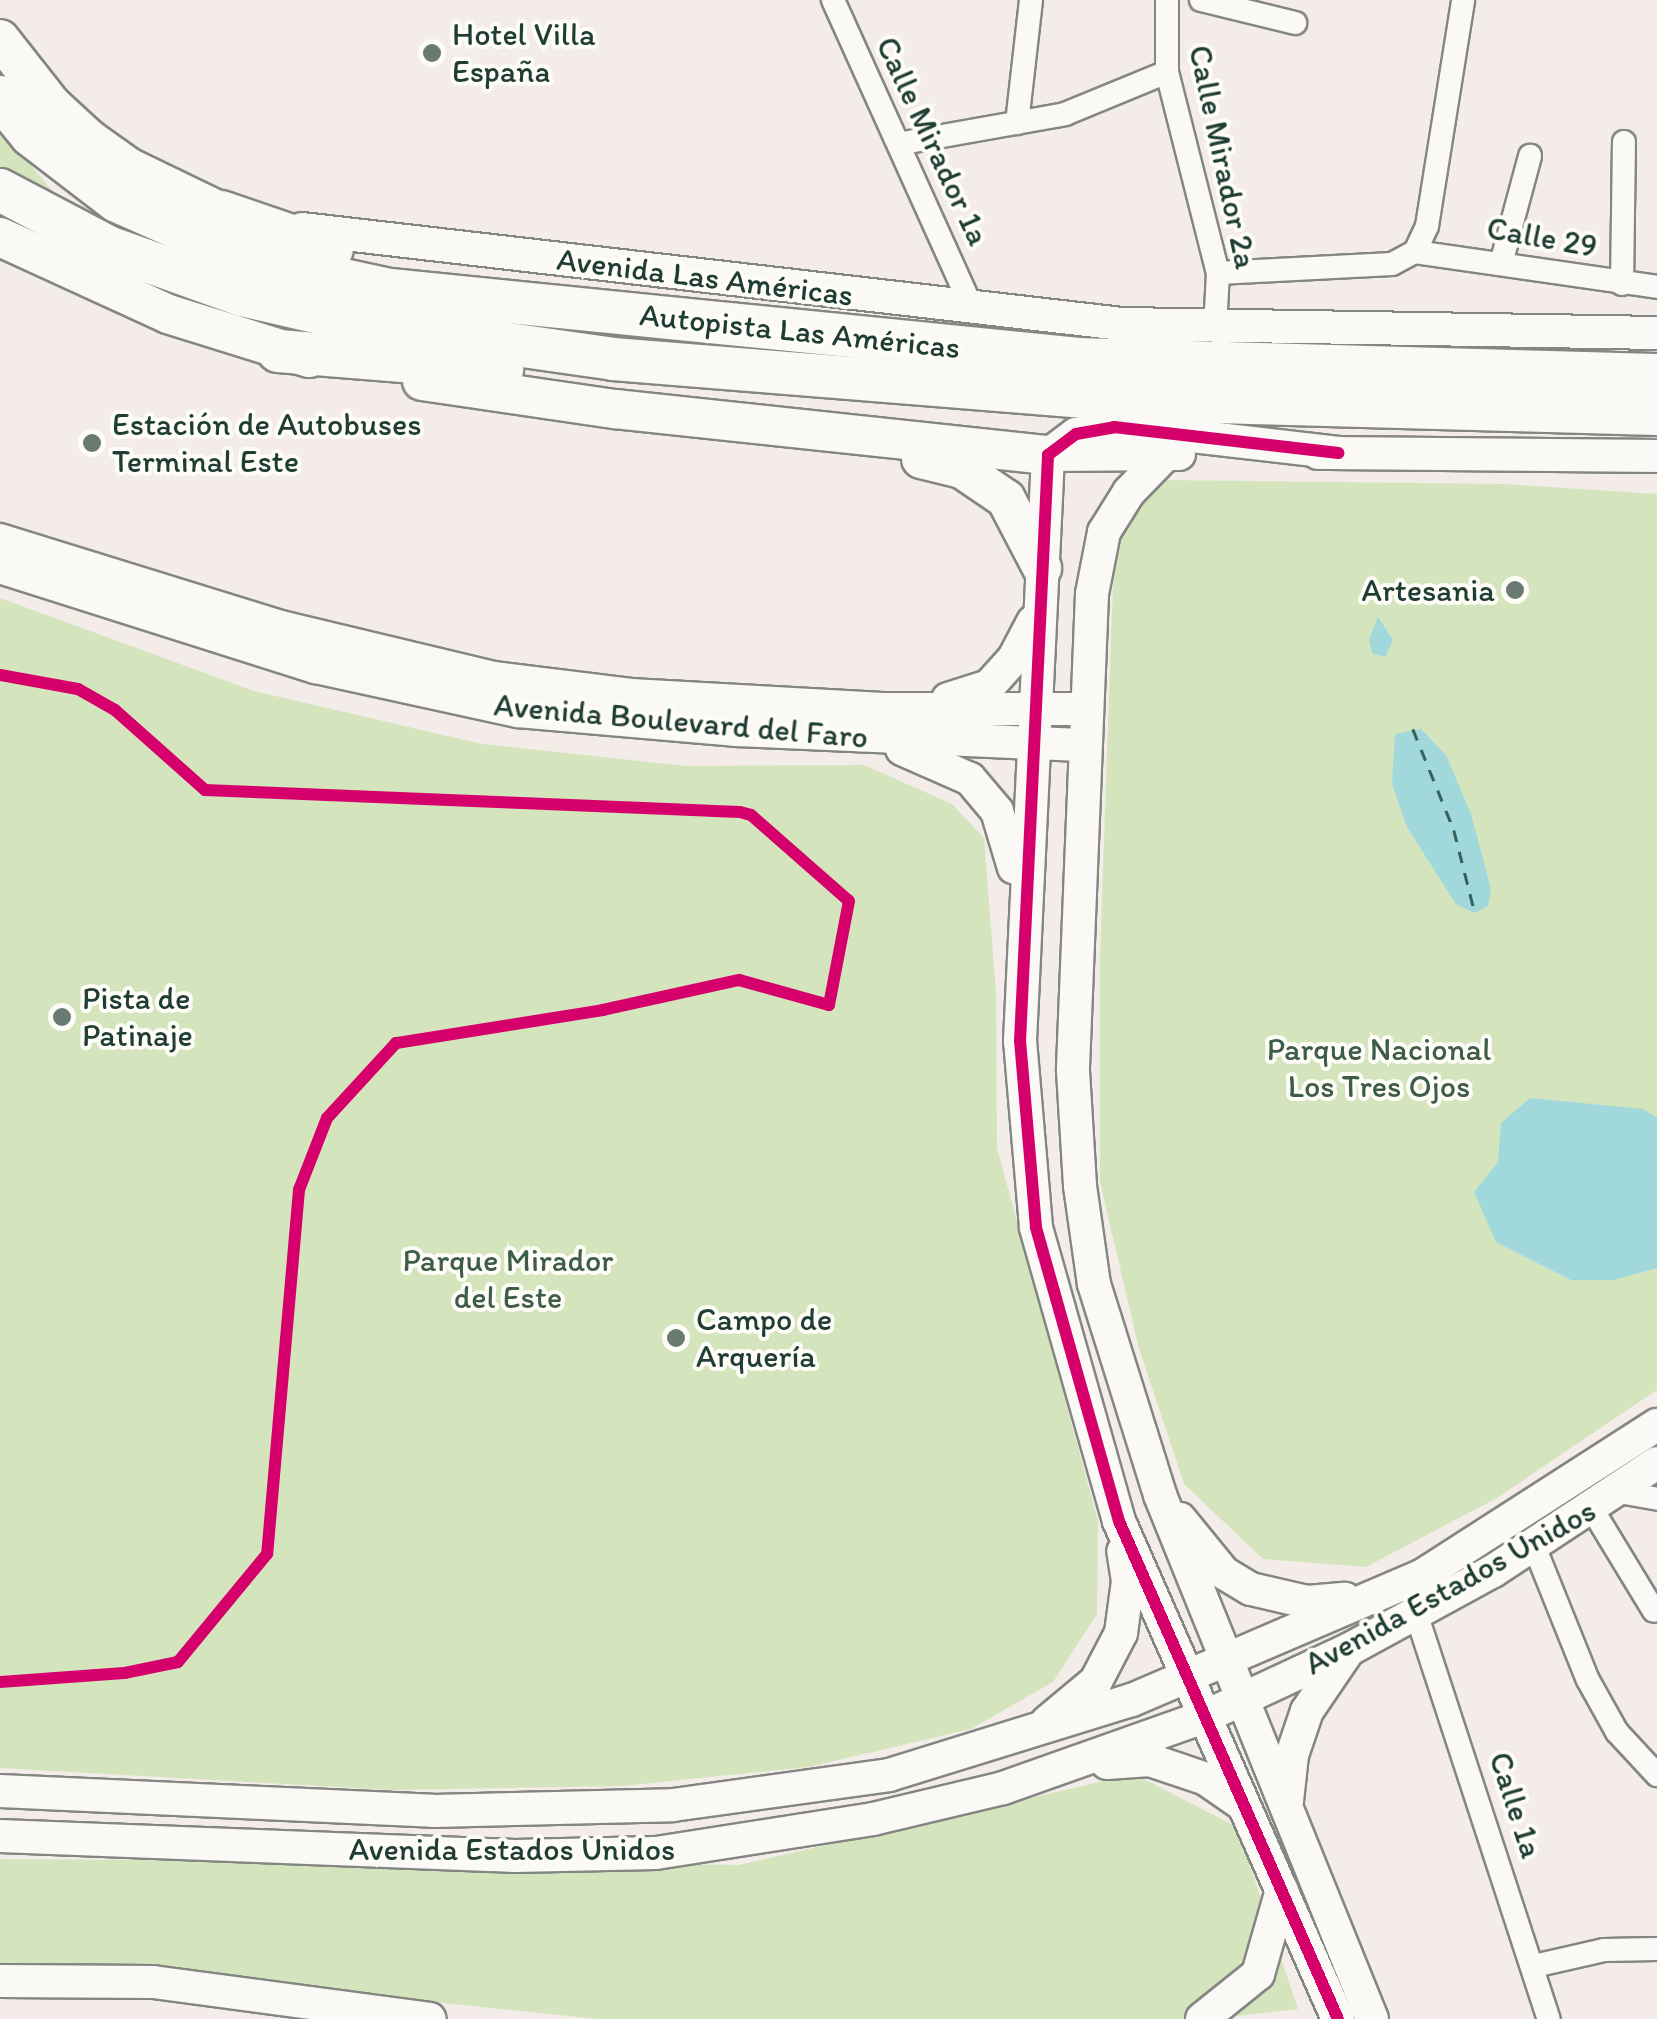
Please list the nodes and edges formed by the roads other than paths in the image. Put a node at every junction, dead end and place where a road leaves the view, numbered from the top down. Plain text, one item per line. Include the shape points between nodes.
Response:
1 (834, 0) edge
2 (1030, 0) edge
3 (1167, 0) edge
4 (1201, 0) edge
5 (1464, 0) edge
6 (1295, 22) dead end
7 (0, 39) edge
8 (1167, 72) junction
9 (0, 97) edge
10 (1017, 124) junction
11 (1624, 142) dead end
12 (903, 143) junction
13 (1530, 156) dead end
14 (0, 190) edge
15 (220, 212) junction
16 (9, 245) edge
17 (1416, 252) junction
18 (1502, 260) junction
19 (1218, 273) junction
20 (1622, 284) junction
21 (1657, 287) edge
22 (974, 310) junction
23 (1216, 328) junction
24 (1657, 333) edge
25 (278, 351) junction
26 (1078, 359) junction
27 (1657, 375) edge
28 (798, 378) junction
29 (1657, 414) edge
30 (802, 431) junction
31 (1339, 453) junction
32 (1166, 454) junction
33 (1048, 455) junction
34 (1657, 456) edge
35 (0, 540) edge
36 (0, 567) edge
37 (1042, 568) junction
38 (1040, 609) junction
39 (882, 708) junction
40 (1032, 708) junction
41 (1083, 709) junction
42 (849, 737) junction
43 (1031, 743) junction
44 (1082, 744) junction
45 (1023, 909) junction
46 (1657, 1425) edge
47 (1657, 1462) edge
48 (1160, 1496) junction
49 (1657, 1499) edge
50 (1605, 1500) junction
51 (1119, 1522) junction
52 (1534, 1546) junction
53 (1370, 1598) junction
54 (1654, 1611) dead end
55 (1416, 1614) junction
56 (1350, 1649) junction
57 (1226, 1659) junction
58 (1185, 1675) junction
59 (1242, 1697) junction
60 (1204, 1717) junction
61 (1032, 1736) junction
62 (1078, 1765) junction
63 (1657, 1775) edge
64 (0, 1791) edge
65 (1244, 1805) junction
66 (1287, 1806) junction
67 (0, 1836) edge
68 (1282, 1890) junction
69 (1657, 1949) edge
70 (1534, 1966) junction
71 (0, 1981) edge
72 (430, 2019) edge
73 (1202, 2019) edge
74 (1338, 2019) edge
75 (1372, 2019) edge
76 (1549, 2019) edge

1 - 12 street, Calle Mirador 1a
2 - 10 street
3 - 8 street, Calle Mirador 2a
4 - 6 street
5 - 17 street via 1427,226
7 - 15 main road, Avenida Las Américas via 88,139 130,168
8 - 10 street via 1065,114
8 - 19 street, Calle Mirador 2a
9 - 26 highway, Autopista Las Américas via 30,135 117,201 251,260 390,290
10 - 12 street
11 - 20 street
12 - 22 street, Calle Mirador 1a
13 - 18 street
14 - 28 highway, Autopista Las Américas via 108,247 242,295 368,324
15 - 22 street, Avenida Las Américas via 363,238
15 - 26 highway via 285,239 350,255 885,321
16 - 25 main road via 168,314
17 - 18 street, Calle 29
17 - 19 street via 1381,266
18 - 20 street, Calle 29
19 - 23 street, Calle Mirador 2a
20 - 21 street, Calle 29
22 - 23 street, Avenida Las Américas
23 - 24 street, Avenida Las Américas
25 - 28 highway via 760,383
25 - 30 main road via 370,373
26 - 27 highway, Autopista Las Américas
28 - 29 highway, Autopista Las Américas via 1106,398
30 - 33 main road
30 - 37 main road via 962,469 1006,499
31 - 32 street
31 - 33 street via 1114,427 1076,434
31 - 34 street
32 - 33 street
32 - 41 street via 1129,492 1104,532
33 - 37 street
35 - 39 street, Avenida Boulevard del Faro via 281,627 493,678 630,695
36 - 42 street, Avenida Boulevard del Faro via 316,667 455,700 581,720
37 - 38 street
38 - 39 street via 1014,658 989,686 939,703
38 - 40 street
39 - 40 street, Avenida Boulevard del Faro
40 - 41 street, Avenida Boulevard del Faro
40 - 43 street
41 - 44 street
42 - 43 street, Avenida Boulevard del Faro
42 - 45 street via 924,754 970,779 1006,831
43 - 44 street, Avenida Boulevard del Faro
43 - 45 street
44 - 48 street via 1073,1071 1080,1186 1094,1284
45 - 51 street via 1021,1060 1036,1227
46 - 53 street, Avenida Estados Unidos via 1525,1514 1423,1575
47 - 50 street, Avenida Estados Unidos
48 - 53 street via 1224,1572 1251,1588 1308,1602
48 - 57 street
49 - 50 street
50 - 52 street, Avenida Estados Unidos
50 - 54 street
51 - 58 street
51 - 61 street via 1128,1581 1121,1633 1096,1681
52 - 55 street, Avenida Estados Unidos
52 - 63 street via 1598,1698 1617,1732
53 - 57 street, Avenida Estados Unidos
55 - 56 street, Avenida Estados Unidos
55 - 70 street, Calle 1a
56 - 59 street, Avenida Estados Unidos
56 - 66 street via 1307,1710 1292,1755
57 - 58 street, Avenida Estados Unidos
57 - 59 street
58 - 60 street
58 - 61 street, Avenida Estados Unidos
59 - 60 street, Avenida Estados Unidos
59 - 66 street
60 - 62 street, Avenida Estados Unidos
60 - 65 street
61 - 64 street, Avenida Estados Unidos via 889,1776 673,1805 433,1811
62 - 65 street via 1150,1760 1206,1779
62 - 67 street, Avenida Estados Unidos via 873,1819 656,1853 515,1856
65 - 68 street
66 - 75 street
68 - 73 street via 1258,1974
68 - 74 street
69 - 70 street via 1604,1950
70 - 76 street, Calle 1a
71 - 72 street via 152,1982

